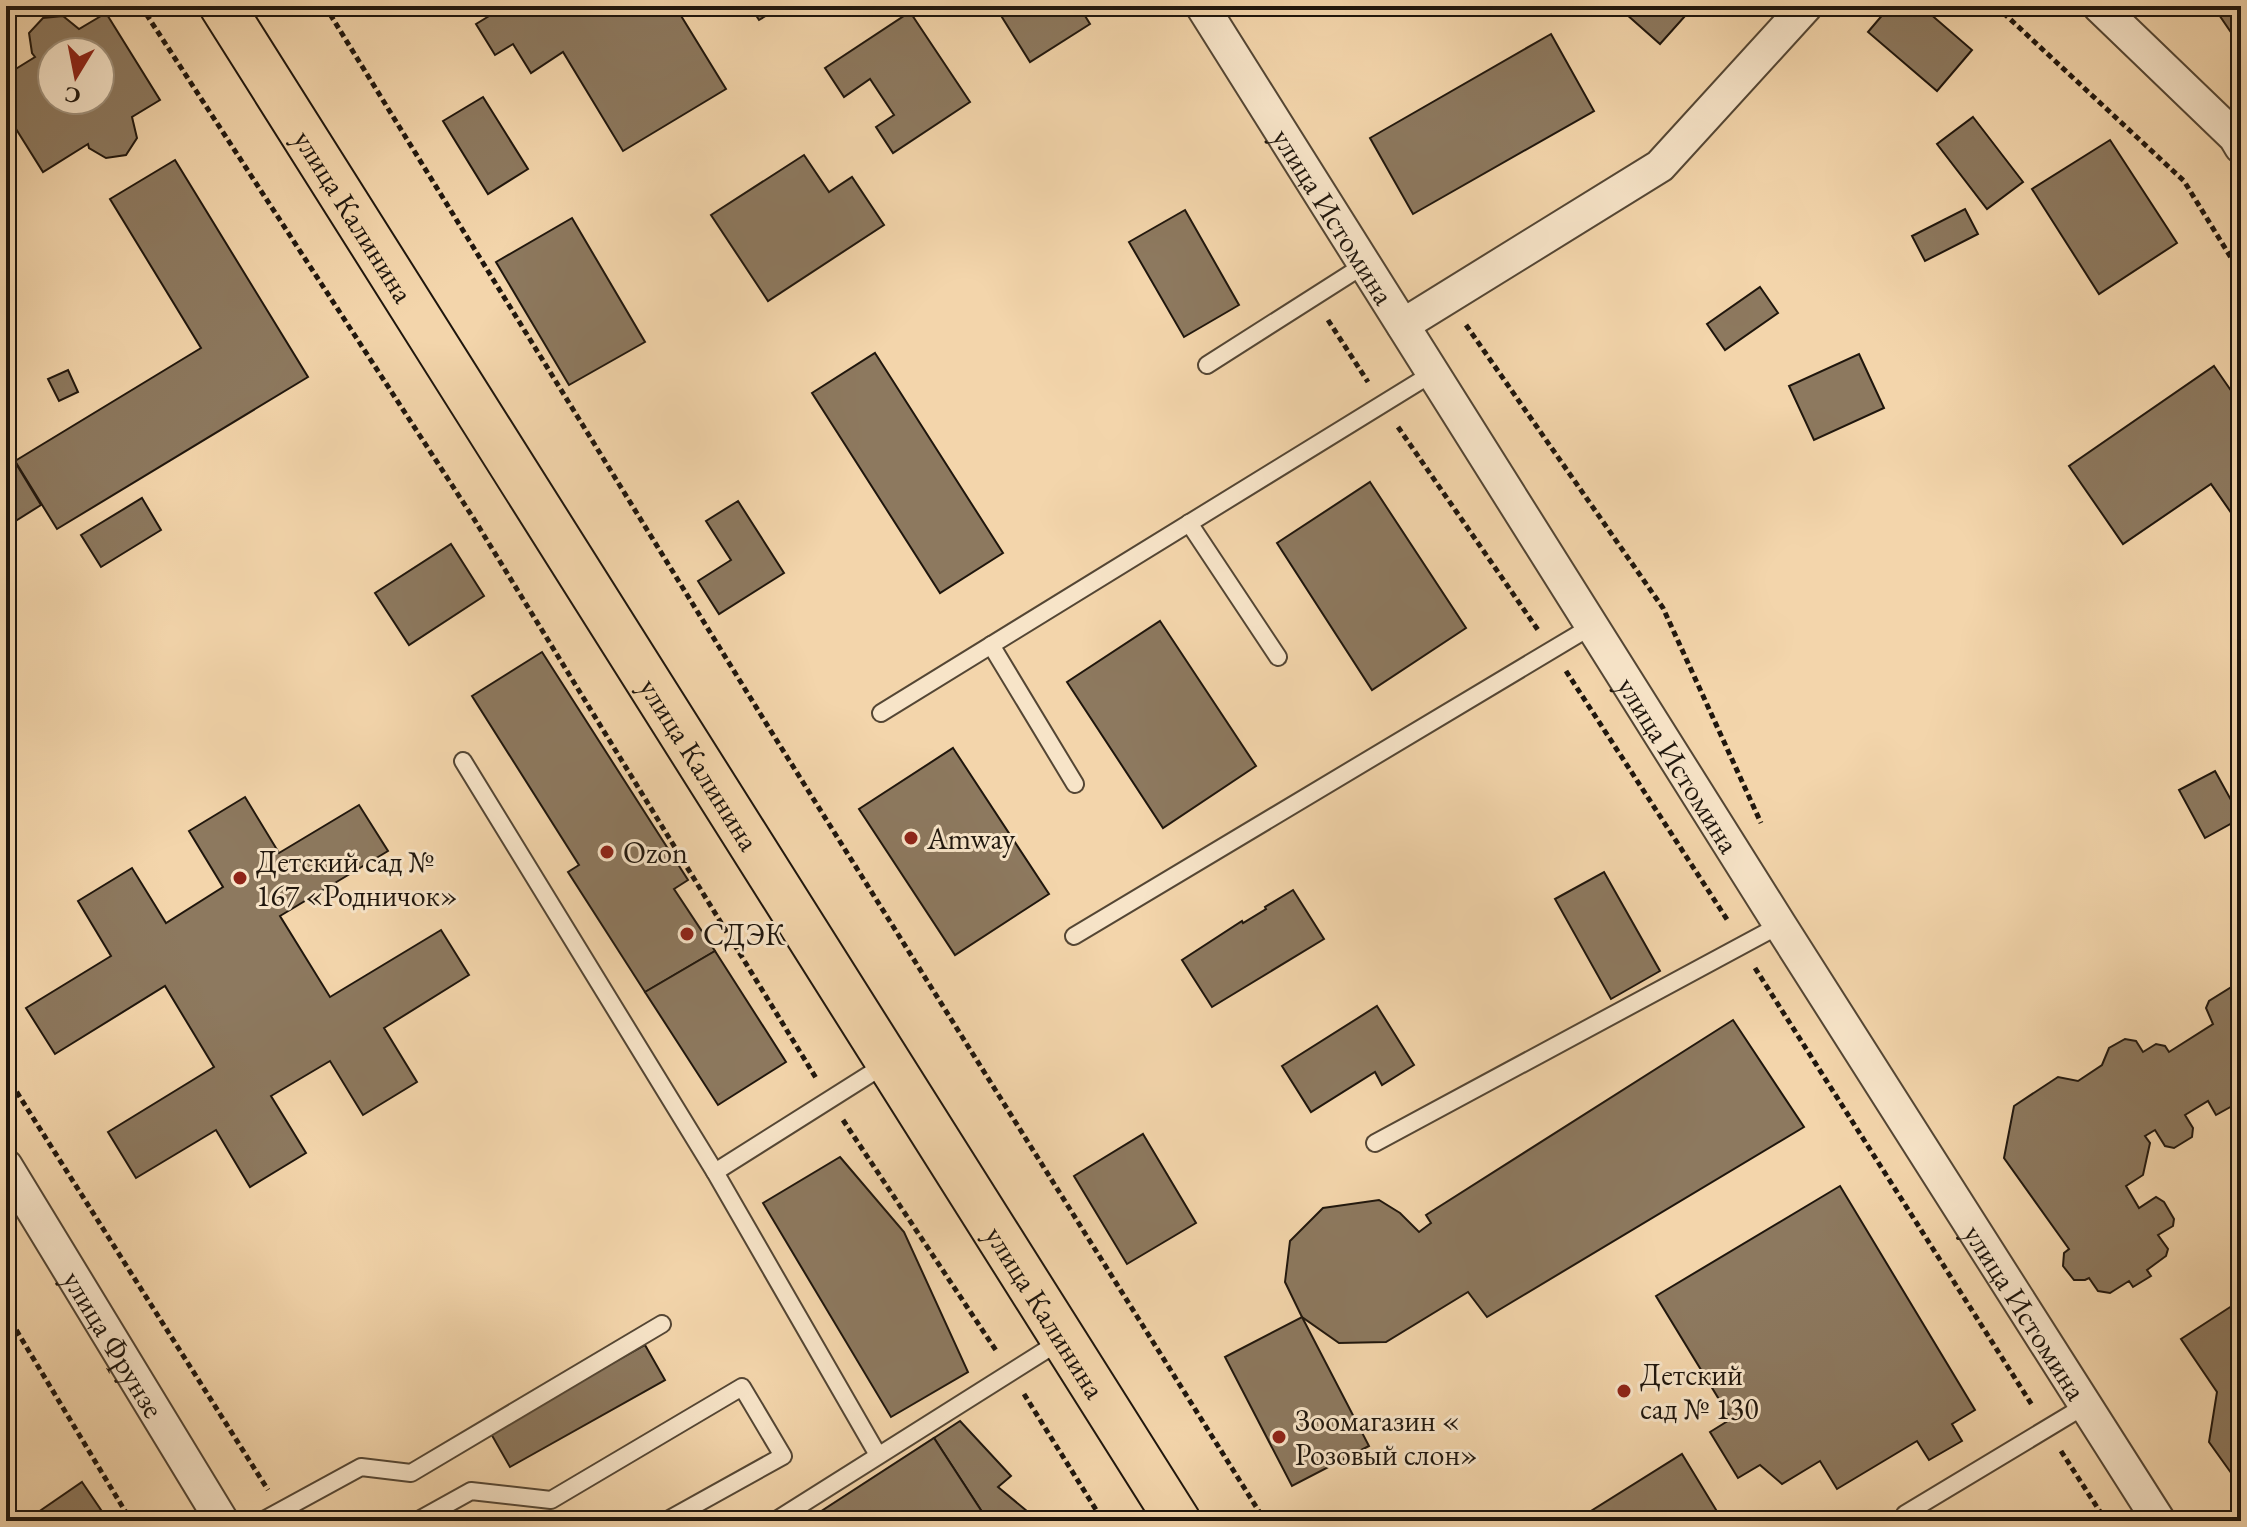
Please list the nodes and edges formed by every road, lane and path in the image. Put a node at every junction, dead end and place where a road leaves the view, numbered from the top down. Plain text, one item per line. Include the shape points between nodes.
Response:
1 (141, 6) edge
2 (222, 6) edge
3 (325, 6) edge
4 (1202, 6) edge
5 (1806, 6) edge
6 (1996, 6) edge
7 (2099, 6) edge
8 (2241, 147) edge
9 (1364, 265) junction
10 (2241, 274) edge
11 (1313, 298) junction
12 (1447, 298) junction
13 (1403, 325) junction
14 (1207, 365) dead end
15 (1433, 373) junction
16 (1383, 404) junction
17 (1189, 523) junction
18 (1592, 626) junction
19 (991, 645) junction
20 (1552, 650) junction
21 (1278, 657) dead end
22 (881, 713) dead end
23 (463, 761) dead end
24 (1075, 784) dead end
25 (1763, 826) dead end
26 (1780, 925) junction
27 (1074, 936) dead end
28 (1743, 945) junction
29 (889, 1062) junction
30 (6, 1075) edge
31 (830, 1100) junction
32 (1375, 1143) dead end
33 (6, 1166) edge
34 (715, 1172) junction
35 (6, 1313) edge
36 (662, 1324) dead end
37 (1063, 1339) junction
38 (1011, 1372) junction
39 (2086, 1405) junction
40 (2047, 1429) junction
41 (878, 1455) junction
42 (281, 1511) junction
43 (131, 1521) edge
44 (222, 1521) edge
45 (262, 1521) edge
46 (417, 1521) edge
47 (666, 1521) edge
48 (775, 1521) edge
49 (1103, 1521) edge
50 (1178, 1521) edge
51 (1265, 1521) edge
52 (1904, 1521) edge
53 (2106, 1521) edge
54 (2159, 1521) edge

1 - 31 path via 474,519
2 - 29 main road, улица Калинина
3 - 51 path via 785,755
4 - 9 street, улица Истомина
5 - 12 street via 1660,166
6 - 10 path via 2184,181
7 - 8 street
9 - 11 lane
9 - 13 street, улица Истомина
11 - 14 lane
11 - 16 path
12 - 13 street
12 - 25 path via 1663,608
13 - 15 street, улица Истомина
15 - 16 lane
15 - 18 street, улица Истомина
16 - 17 lane
16 - 20 path
17 - 19 lane
17 - 21 lane
18 - 20 lane
18 - 26 street, улица Истомина
19 - 22 lane
19 - 24 lane
20 - 27 lane
20 - 28 path
23 - 34 lane
26 - 28 lane
26 - 39 street, улица Истомина
28 - 32 lane
28 - 40 path
29 - 31 lane
29 - 37 main road, улица Калинина
30 - 42 path
31 - 34 lane
31 - 38 path
33 - 44 street, улица Фрунзе
34 - 41 lane
35 - 43 path
36 - 42 lane via 411,1473 361,1467
37 - 38 lane
37 - 50 main road, улица Калинина
38 - 41 lane
38 - 49 path
39 - 40 lane
39 - 54 street, улица Истомина
40 - 52 lane via 1905,1514
40 - 53 path
41 - 48 lane
42 - 45 lane
46 - 47 lane via 471,1491 551,1500 742,1387 783,1456

